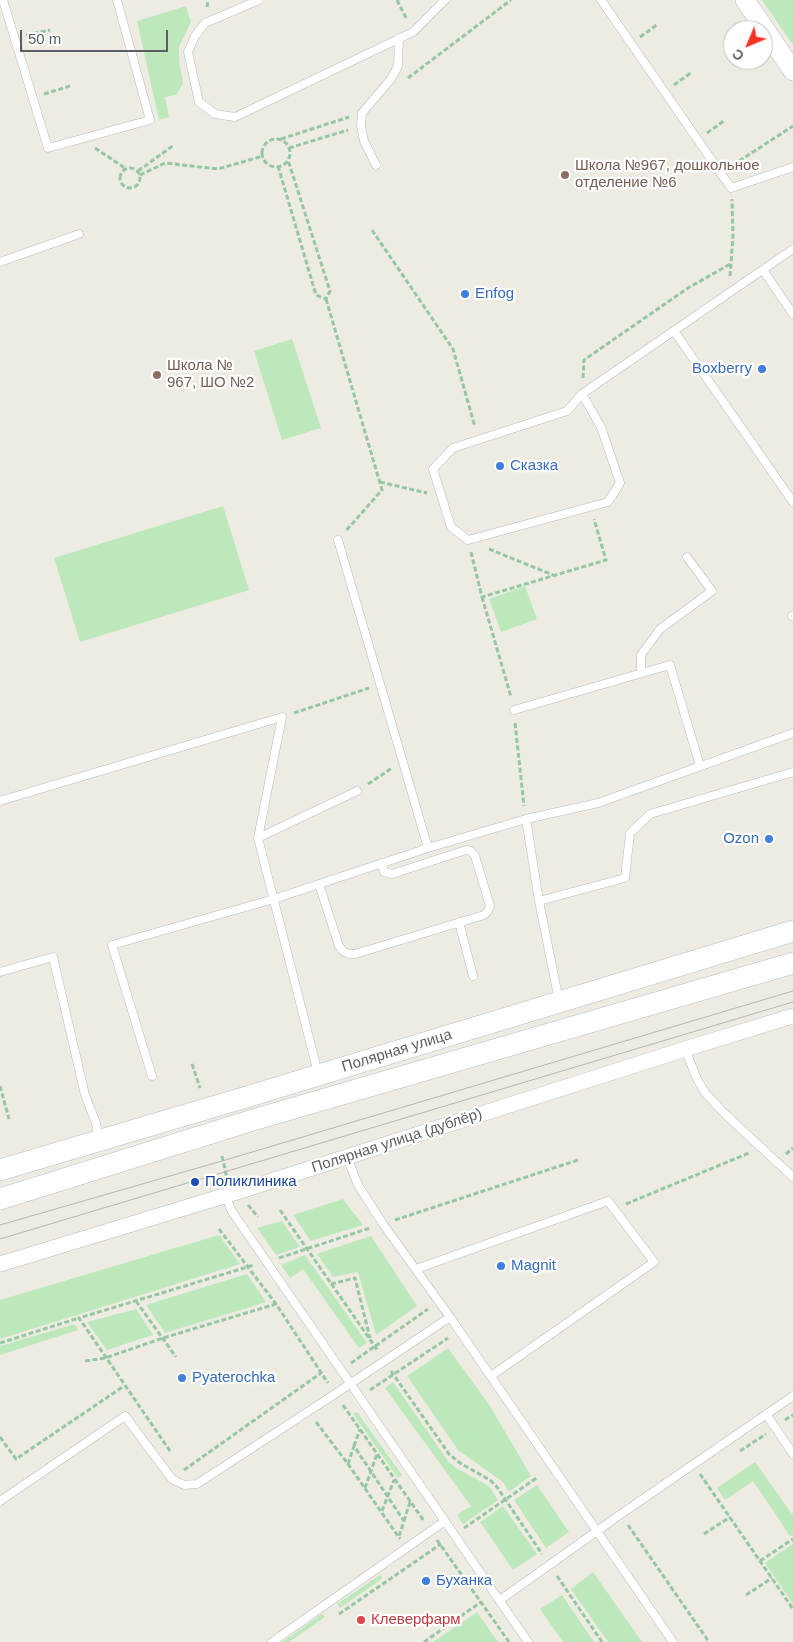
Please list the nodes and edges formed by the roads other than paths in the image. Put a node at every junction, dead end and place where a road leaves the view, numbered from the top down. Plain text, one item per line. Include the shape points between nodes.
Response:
1 (4, 0) edge
2 (117, 0) edge
3 (259, 0) edge
4 (445, 0) edge
5 (601, 0) edge
6 (745, 0) edge
7 (400, 38) junction
8 (793, 71) edge
9 (376, 165) dead end
10 (793, 167) edge
11 (79, 234) dead end
12 (793, 249) edge
13 (0, 262) edge
14 (762, 270) junction
15 (793, 314) edge
16 (674, 332) junction
17 (582, 394) junction
18 (793, 502) edge
19 (338, 540) road end
20 (687, 557) dead end
21 (640, 673) junction
22 (514, 710) dead end
23 (793, 733) edge
24 (700, 766) junction
25 (793, 772) edge
26 (357, 791) road end
27 (0, 802) edge
28 (526, 819) junction
29 (258, 838) junction
30 (428, 848) junction
31 (381, 863) junction
32 (319, 884) junction
33 (274, 899) junction
34 (539, 901) junction
35 (459, 922) junction
36 (793, 931) edge
37 (793, 963) edge
38 (0, 972) edge
39 (473, 976) dead end
40 (559, 1001) junction
41 (793, 1016) edge
42 (685, 1049) junction
43 (318, 1075) junction
44 (152, 1076) dead end
45 (99, 1141) junction
46 (347, 1157) junction
47 (0, 1170) edge
48 (793, 1176) edge
49 (228, 1189) junction
50 (0, 1199) edge
51 (0, 1264) edge
52 (416, 1269) junction
53 (450, 1317) junction
54 (491, 1376) junction
55 (350, 1384) junction
56 (793, 1396) edge
57 (766, 1414) junction
58 (793, 1454) edge
59 (0, 1501) edge
60 (444, 1521) junction
61 (597, 1530) junction
62 (500, 1600) junction
63 (272, 1642) edge
64 (528, 1642) edge
65 (673, 1642) edge

1 - 2 lane via 48,148 150,120
3 - 7 lane via 204,23 188,52 199,102 214,114 235,117
4 - 7 lane via 413,32
5 - 10 lane via 731,188
6 - 8 street
7 - 9 lane via 398,66 392,79 362,113 364,141
11 - 13 lane
12 - 14 lane
14 - 15 lane
14 - 16 lane
16 - 17 lane
16 - 18 lane
17 - 17 lane via 566,411 453,448 433,469 451,527 468,540 608,502 620,483 602,427
19 - 30 lane
20 - 21 lane via 712,591 660,629 641,655
21 - 22 lane
21 - 24 lane via 670,665
23 - 24 lane
24 - 28 lane via 598,803
25 - 34 lane via 650,814 630,833 626,878
26 - 29 lane
27 - 29 lane via 282,718
28 - 30 lane
28 - 34 lane
29 - 33 lane
30 - 31 lane
31 - 32 lane
31 - 35 lane via 384,872 392,874 471,851 490,906 484,915
32 - 33 lane
32 - 35 lane via 339,946 349,954
33 - 43 lane
33 - 44 lane via 112,945
34 - 40 lane
35 - 39 lane
36 - 40 main road, Полярная улица
37 - 50 main road, Полярная улица via 253,1120
38 - 45 lane via 53,957 85,1096
40 - 43 main road, Полярная улица
41 - 42 street, Полярная улица (дублёр)
42 - 46 street, Полярная улица (дублёр)
42 - 48 lane via 706,1094
43 - 45 main road, Полярная улица
45 - 47 main road, Полярная улица
46 - 49 street, Полярная улица (дублёр)
46 - 52 lane via 358,1185
49 - 51 street, Полярная улица (дублёр)
49 - 55 lane via 231,1210
52 - 53 lane
52 - 54 lane via 608,1202 654,1262
53 - 54 lane
53 - 55 lane
54 - 61 lane
55 - 59 lane via 196,1484 178,1484 172,1479 126,1416
55 - 60 lane
56 - 57 lane
57 - 58 lane
57 - 61 lane
60 - 62 lane
60 - 63 lane
61 - 62 lane
61 - 65 lane
62 - 64 lane

